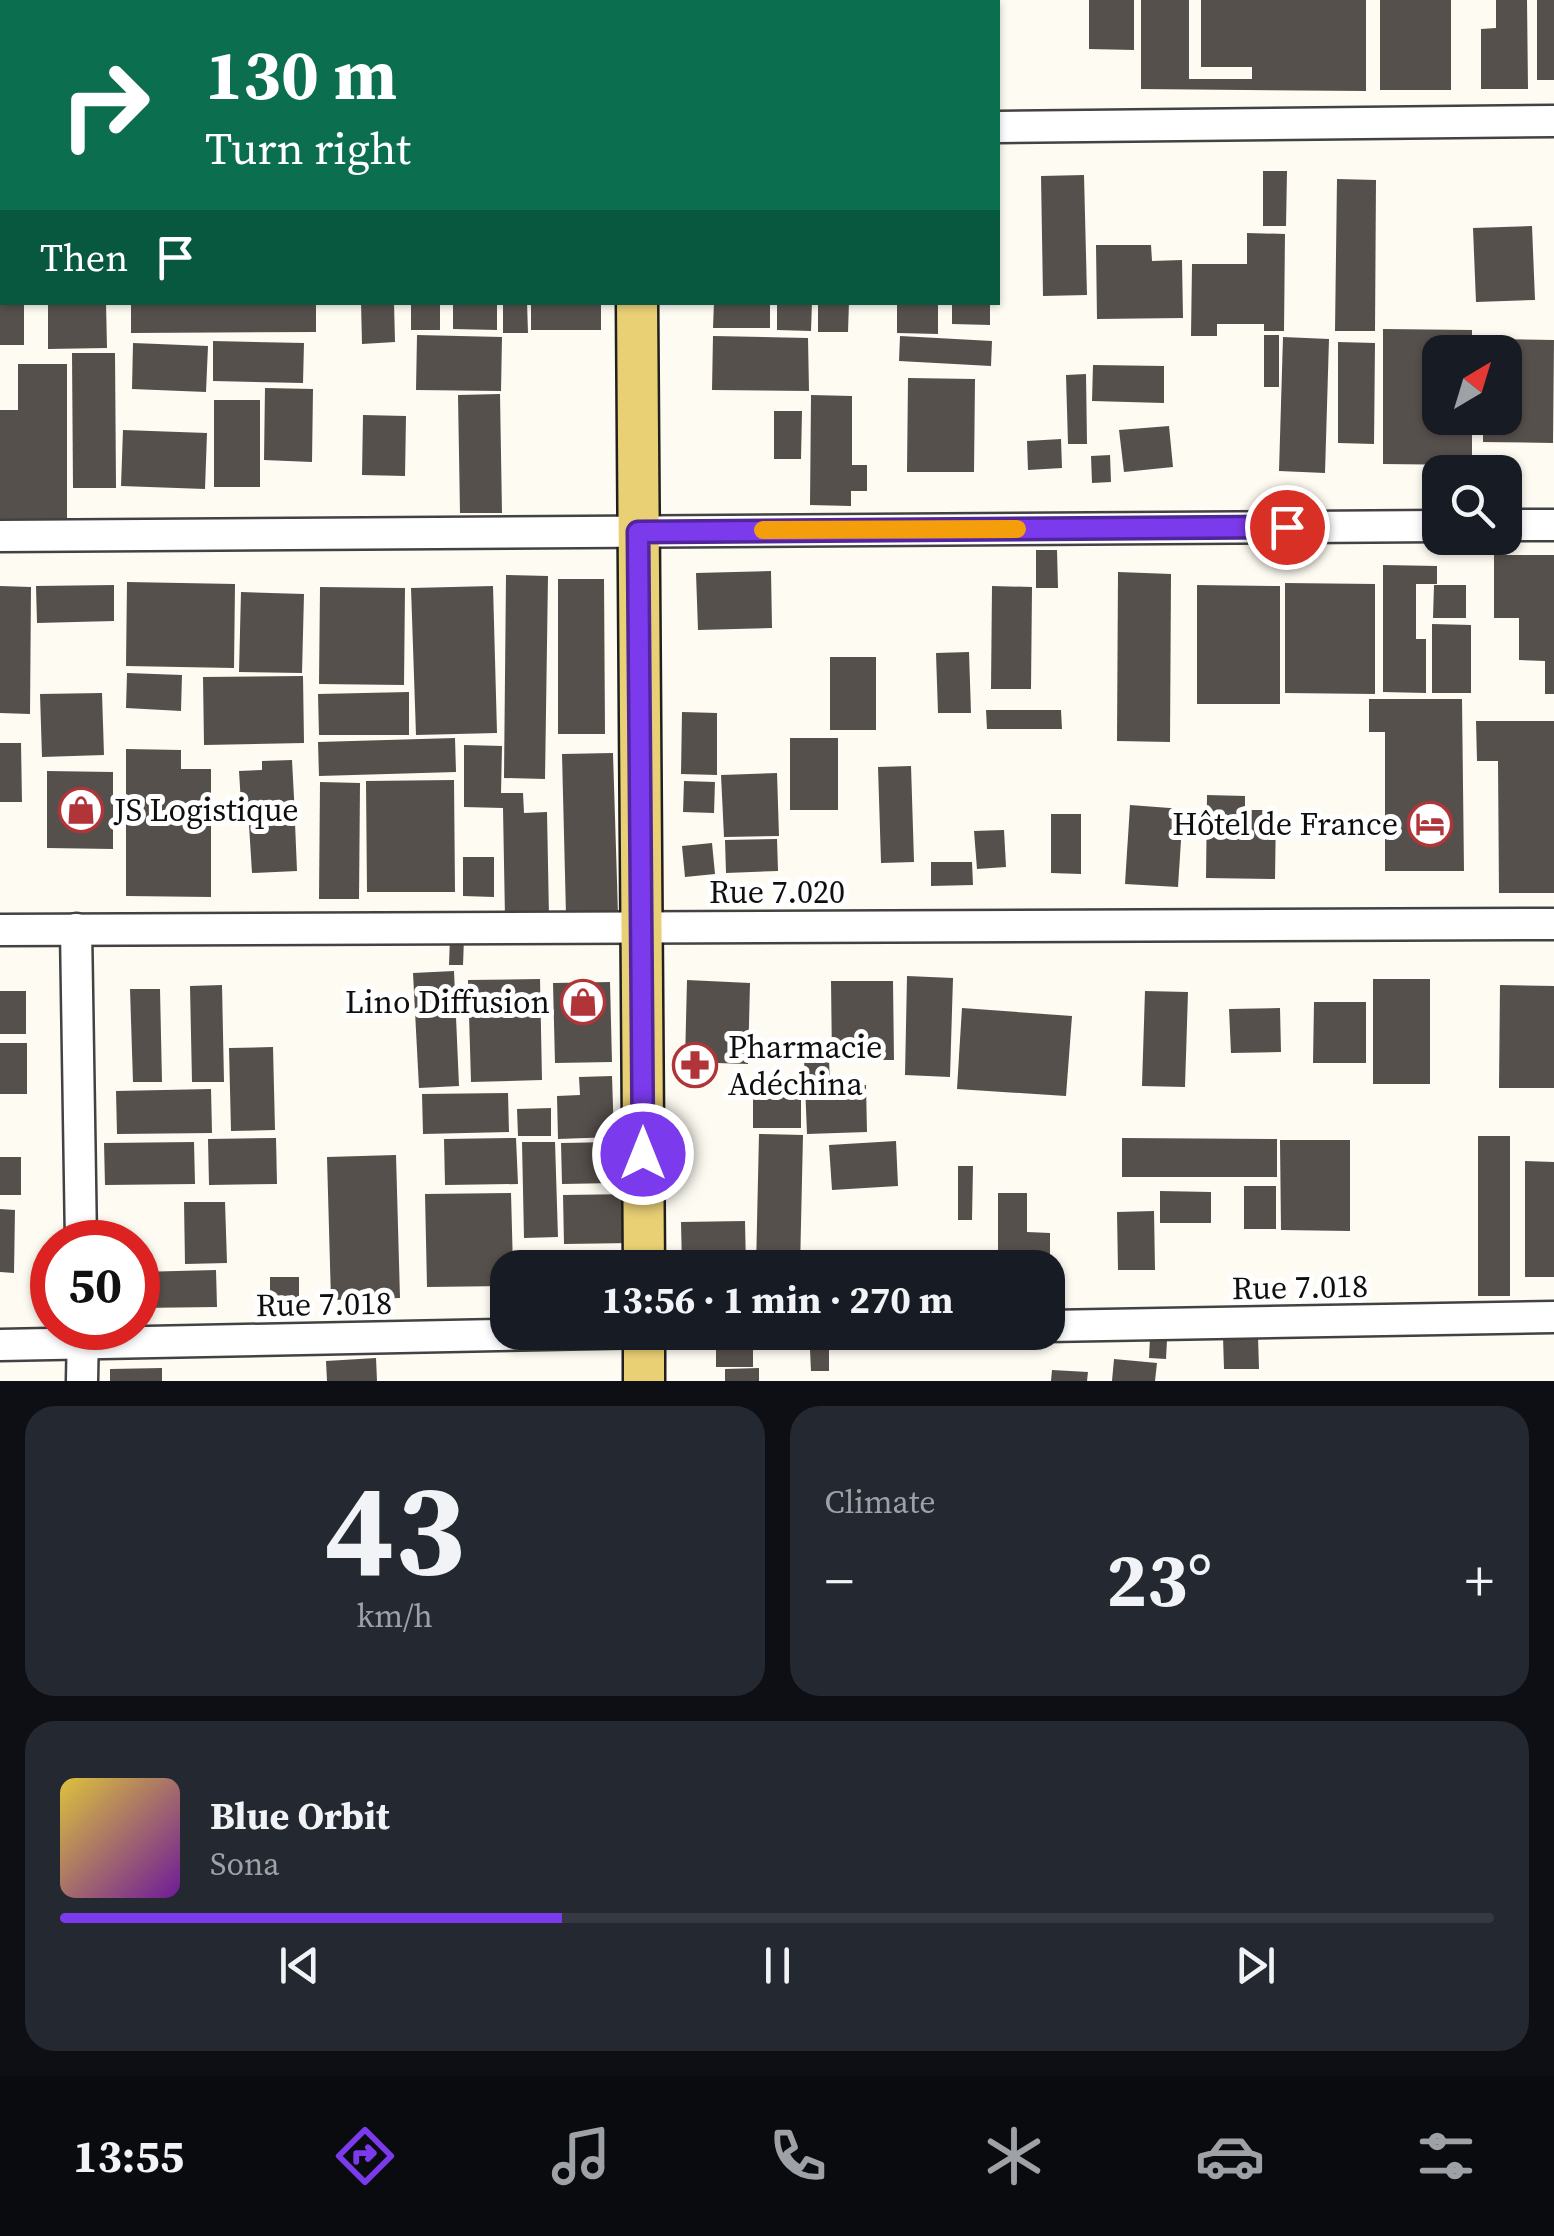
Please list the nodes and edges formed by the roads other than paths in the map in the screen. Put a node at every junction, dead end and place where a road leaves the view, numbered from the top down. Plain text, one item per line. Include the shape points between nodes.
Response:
1 (1554, 121) edge
2 (1000, 128) edge
3 (636, 305) edge
4 (1522, 525) edge
5 (1554, 525) edge
6 (1422, 526) edge
7 (638, 532) junction
8 (0, 536) edge
9 (1554, 924) edge
10 (641, 927) junction
11 (0, 930) edge
12 (76, 930) junction
13 (81, 1220) edge
14 (644, 1250) edge
15 (1554, 1317) edge
16 (1065, 1326) edge
17 (490, 1333) edge
18 (160, 1335) edge
19 (30, 1342) edge
20 (0, 1345) edge
21 (83, 1350) edge
22 (646, 1350) edge
23 (82, 1381) edge
24 (644, 1381) edge

1 - 2 street
3 - 7 main road
4 - 5 street
6 - 7 street
7 - 8 street
7 - 10 main road
9 - 10 street, Rue 7.020
10 - 12 street, Rue 7.020
10 - 14 main road
11 - 12 street, Rue 7.020
12 - 13 street
15 - 16 street, Rue 7.018
17 - 18 street, Rue 7.018
19 - 20 street, Rue 7.018
21 - 23 street
22 - 24 main road

